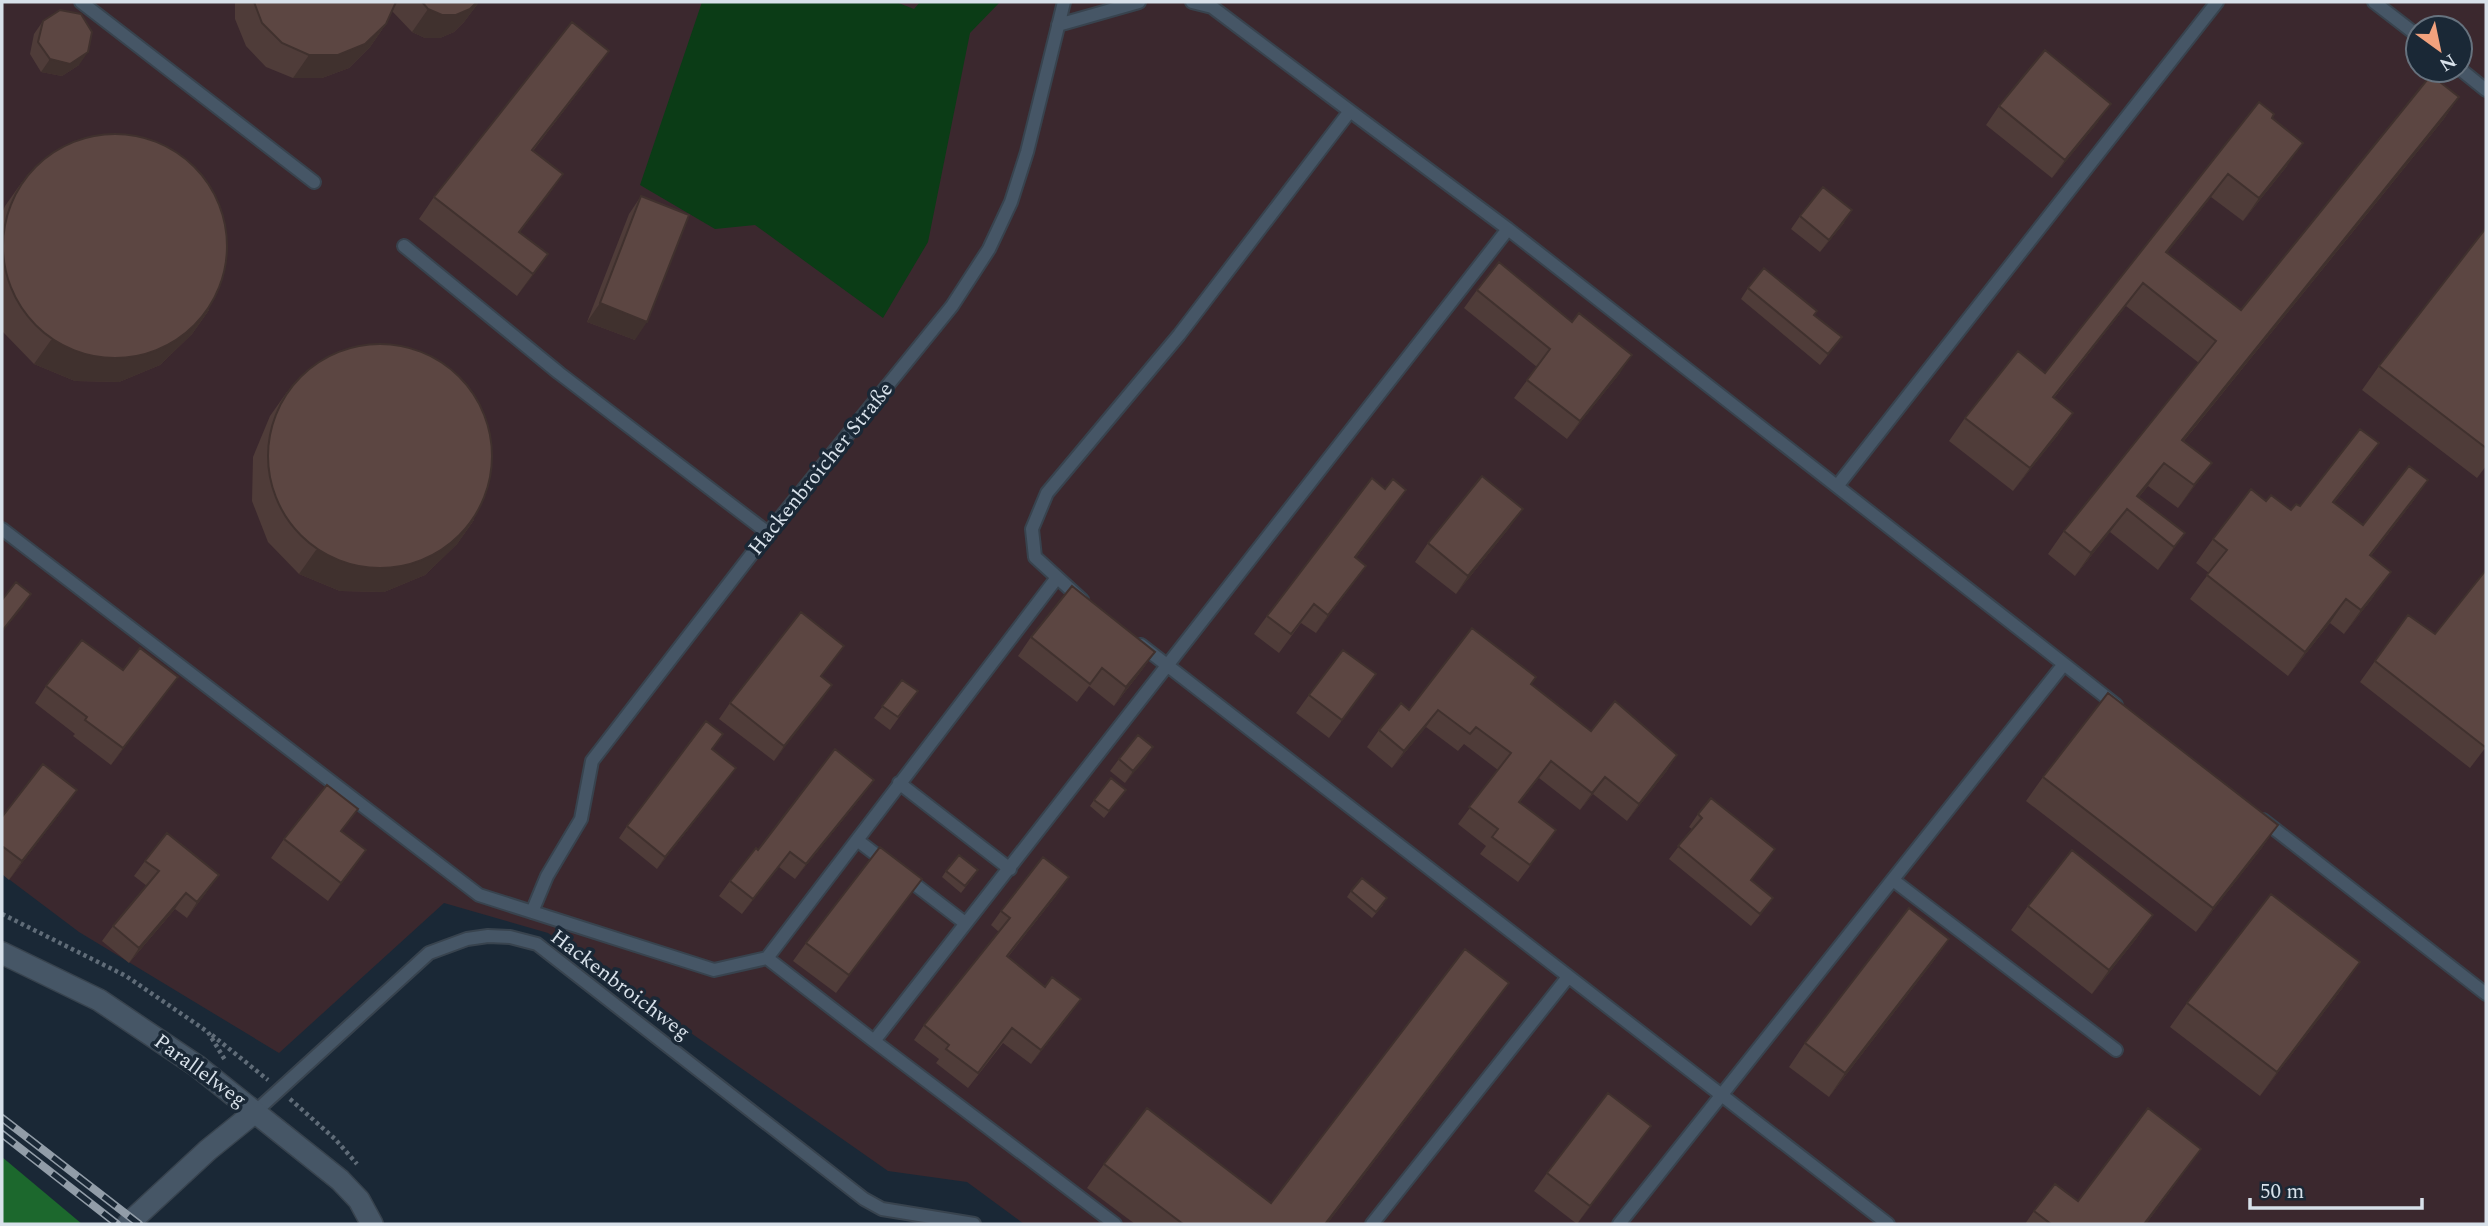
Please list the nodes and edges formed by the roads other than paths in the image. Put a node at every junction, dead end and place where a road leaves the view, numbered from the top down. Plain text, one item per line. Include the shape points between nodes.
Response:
1 (81, 2) edge
2 (1064, 2) edge
3 (1139, 2) edge
4 (1192, 2) edge
5 (2217, 2) edge
6 (2374, 2) edge
7 (2404, 25) edge
8 (1058, 26) junction
9 (1350, 111) junction
10 (314, 183) dead end
11 (1508, 229) junction
12 (404, 246) dead end
13 (1838, 485) junction
14 (2, 529) edge
15 (768, 533) junction
16 (1056, 579) junction
17 (1097, 611) edge
18 (1127, 635) edge
19 (2064, 664) junction
20 (1168, 667) junction
21 (2129, 715) edge
22 (900, 783) junction
23 (2248, 808) edge
24 (857, 840) junction
25 (1010, 869) junction
26 (1893, 880) junction
27 (532, 912) junction
28 (965, 923) junction
29 (2, 953) edge
30 (767, 958) junction
31 (1568, 977) junction
32 (2486, 994) edge
33 (874, 1041) junction
34 (2116, 1051) dead end
35 (1721, 1095) junction
36 (256, 1112) junction
37 (128, 1224) edge
38 (372, 1224) edge
39 (974, 1224) edge
40 (1115, 1224) edge
41 (1372, 1224) edge
42 (1619, 1224) edge
43 (1888, 1224) edge

1 - 10 lane
2 - 8 lane, Hackenbroicher Straße
3 - 8 lane
4 - 9 lane via 1212,7
5 - 13 lane
6 - 7 lane
8 - 15 lane, Hackenbroicher Straße via 1027,152 989,249 952,306
9 - 11 lane
9 - 16 lane via 1179,335 1047,492 1032,529 1035,557
11 - 13 lane
11 - 20 lane
12 - 15 lane via 559,373
13 - 19 lane
14 - 27 lane via 479,895
15 - 27 lane, Hackenbroicher Straße via 592,761 581,819 547,876
16 - 17 lane
16 - 22 lane
18 - 20 lane
19 - 21 lane
19 - 26 lane
20 - 25 lane
20 - 31 lane
22 - 24 lane
22 - 25 lane
23 - 32 lane
24 - 28 lane
24 - 30 lane
25 - 28 lane
26 - 34 lane
26 - 35 lane
27 - 30 lane via 714,970
28 - 33 lane
29 - 36 street, Parallelweg via 99,1000
30 - 33 lane
31 - 35 lane
31 - 41 lane
33 - 40 lane
35 - 42 lane
35 - 43 lane
36 - 37 street
36 - 38 street, Parallelweg via 340,1180 359,1200
36 - 39 lane, Hackenbroichweg via 429,953 467,939 510,937 537,944 864,1199 882,1209

